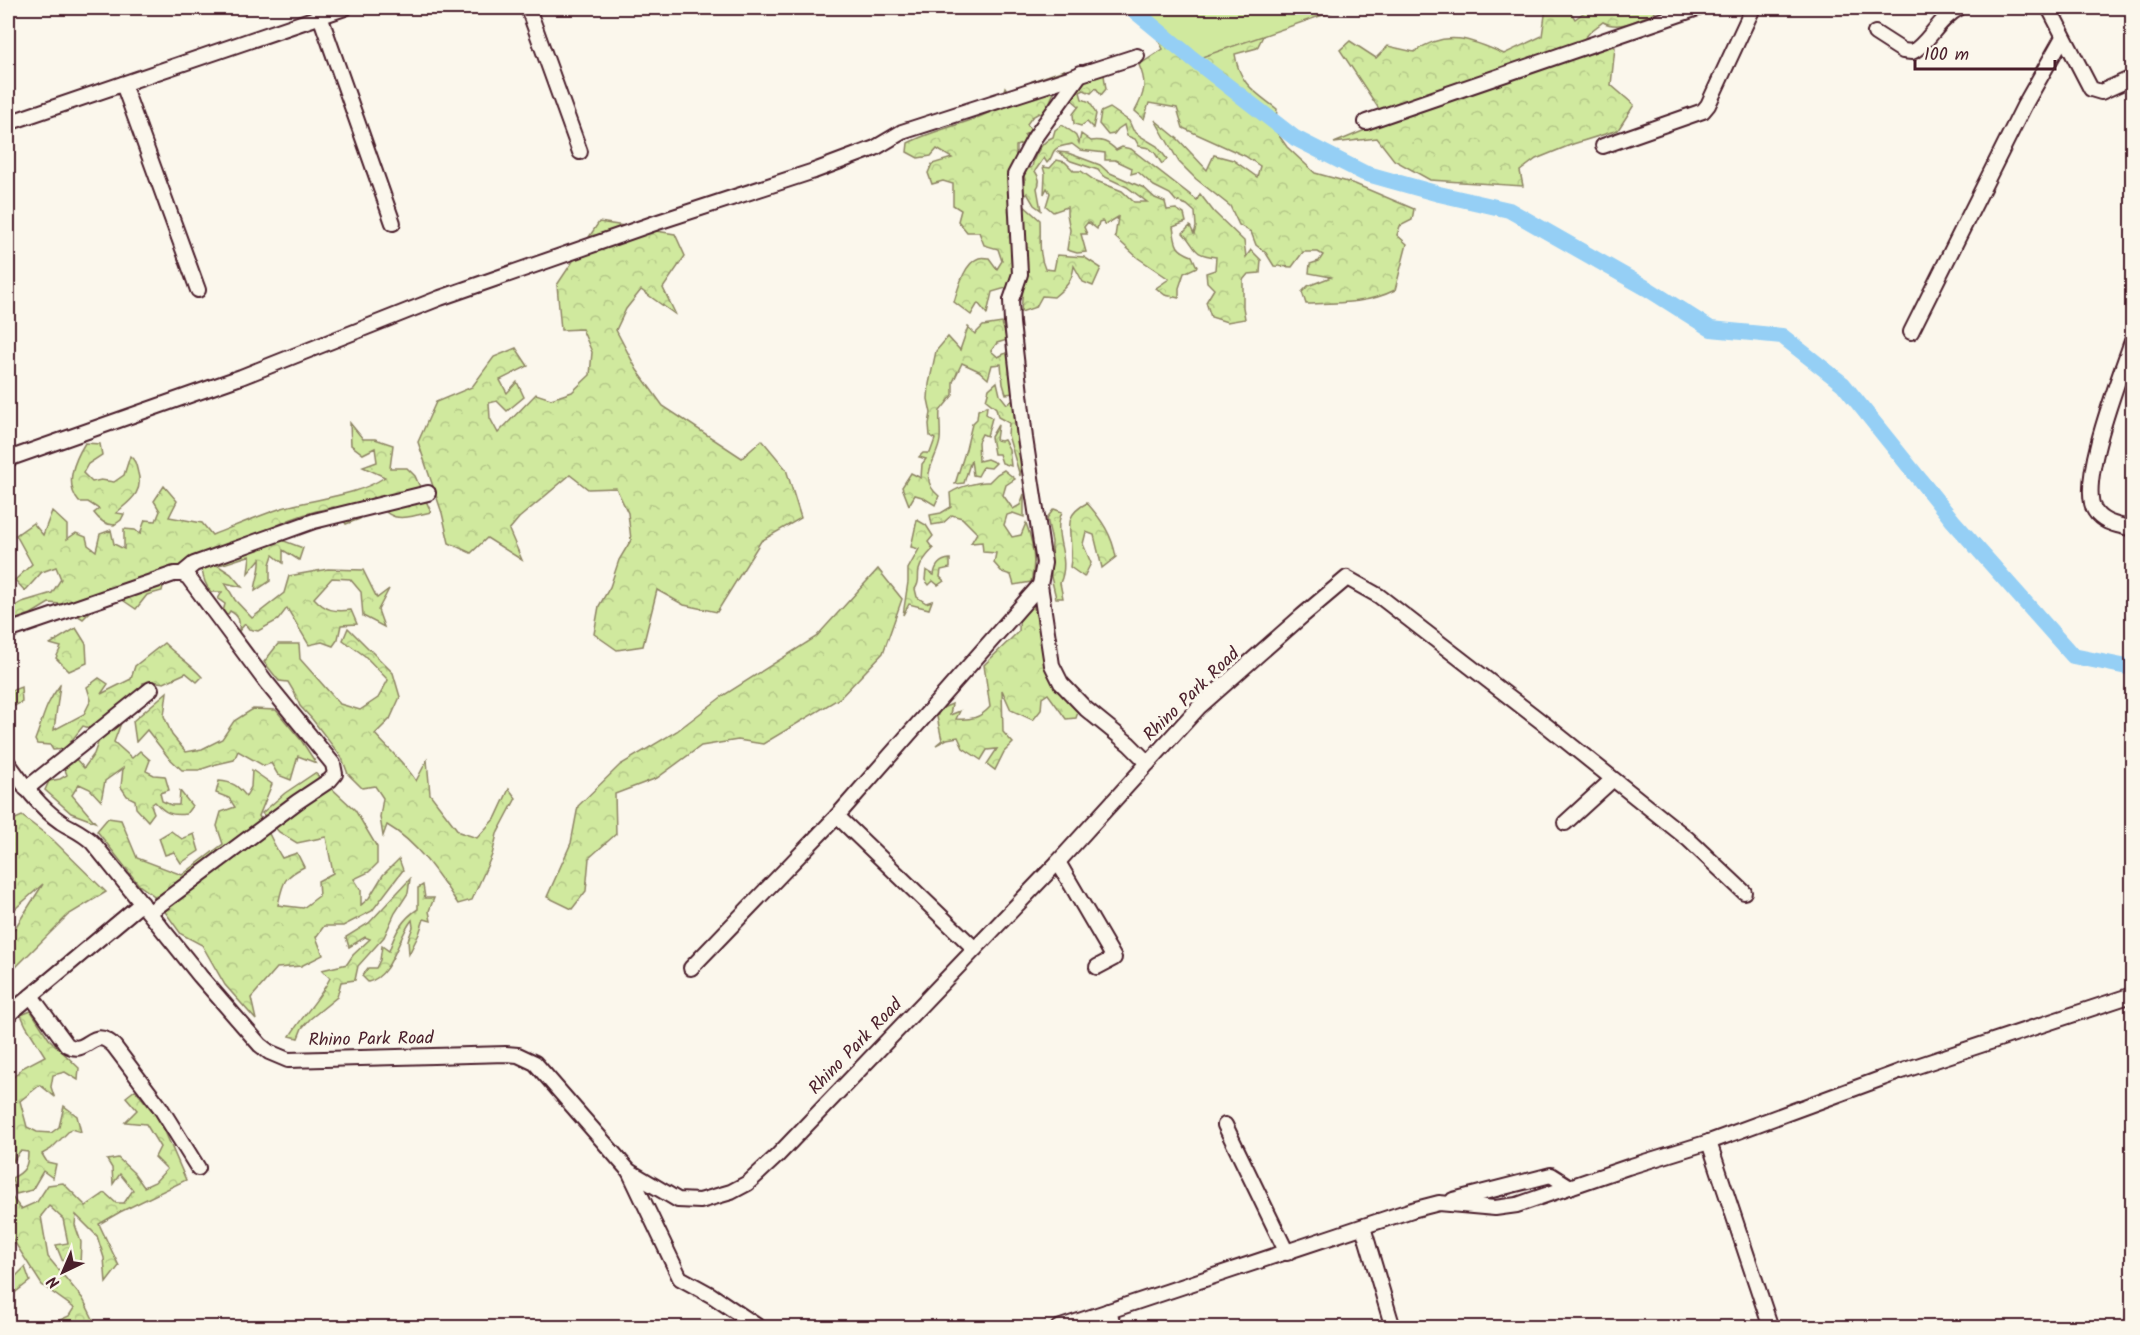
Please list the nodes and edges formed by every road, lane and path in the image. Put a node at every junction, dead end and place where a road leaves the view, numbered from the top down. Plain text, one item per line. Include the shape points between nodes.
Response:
1 (345, 8) edge
2 (528, 8) edge
3 (1698, 8) edge
4 (1754, 8) edge
5 (1959, 8) edge
6 (2049, 8) edge
7 (320, 16) junction
8 (1875, 33) dead end
9 (2064, 37) junction
10 (1137, 56) dead end
11 (1081, 73) junction
12 (2133, 78) edge
13 (123, 84) junction
14 (1366, 122) dead end
15 (8, 123) edge
16 (1603, 146) dead end
17 (580, 152) dead end
18 (393, 223) dead end
19 (198, 290) dead end
20 (1911, 332) dead end
21 (2133, 341) edge
22 (8, 459) edge
23 (428, 493) dead end
24 (2133, 529) edge
25 (182, 574) junction
26 (1040, 585) junction
27 (8, 631) edge
28 (151, 689) dead end
29 (8, 763) edge
30 (1148, 763) junction
31 (1612, 780) junction
32 (26, 789) junction
33 (837, 816) junction
34 (1565, 823) dead end
35 (1058, 862) junction
36 (1744, 892) dead end
37 (146, 908) junction
38 (975, 949) junction
39 (1097, 967) dead end
40 (691, 968) dead end
41 (2133, 995) edge
42 (31, 996) junction
43 (8, 1015) edge
44 (1225, 1125) dead end
45 (1709, 1142) junction
46 (198, 1168) dead end
47 (629, 1171) junction
48 (1570, 1187) junction
49 (1439, 1203) junction
50 (1363, 1227) junction
51 (1287, 1253) junction
52 (1108, 1311) junction
53 (760, 1328) edge
54 (1058, 1328) edge
55 (1114, 1328) edge
56 (1393, 1328) edge
57 (1771, 1328) edge

1 - 7 street
2 - 17 street
3 - 14 street
4 - 16 street via 1703,111
5 - 8 street via 1944,17 1912,52 1903,51
6 - 9 street
7 - 13 street
7 - 18 street
9 - 12 street via 2094,91 2101,92
9 - 20 street via 2024,106
10 - 11 street
11 - 22 street via 902,132 814,171 440,298 241,377
11 - 26 street via 1035,137 1015,175 1020,274 1011,300 1025,438 1044,563
13 - 15 street
13 - 19 street
21 - 24 street via 2106,419 2090,485 2095,512
23 - 25 street via 314,521 194,564
25 - 27 street
25 - 37 street via 327,756 335,774
26 - 30 street via 1052,665 1061,683
26 - 33 street
28 - 32 street
29 - 32 street, Rhino Park Road
30 - 31 street, Rhino Park Road via 1199,707 1347,579 1378,596
30 - 35 street, Rhino Park Road
31 - 34 street
31 - 36 street, Rhino Park Road via 1688,839
32 - 37 street, Rhino Park Road via 60,821 93,843
33 - 38 street
33 - 40 street
35 - 38 street, Rhino Park Road
35 - 39 street via 1114,958
37 - 42 street
37 - 47 street, Rhino Park Road via 200,976 269,1052 288,1060 518,1055 535,1064
38 - 47 street, Rhino Park Road via 748,1183 717,1197 678,1200
41 - 45 street via 1899,1072
42 - 43 street
42 - 46 street via 72,1048 102,1037 114,1046 160,1107
44 - 51 street
45 - 48 street
45 - 57 street
47 - 53 street via 680,1278
48 - 49 street via 1503,1208
48 - 49 street via 1551,1175
49 - 50 street
50 - 51 street
50 - 56 street
51 - 52 street
52 - 54 street
52 - 55 street

